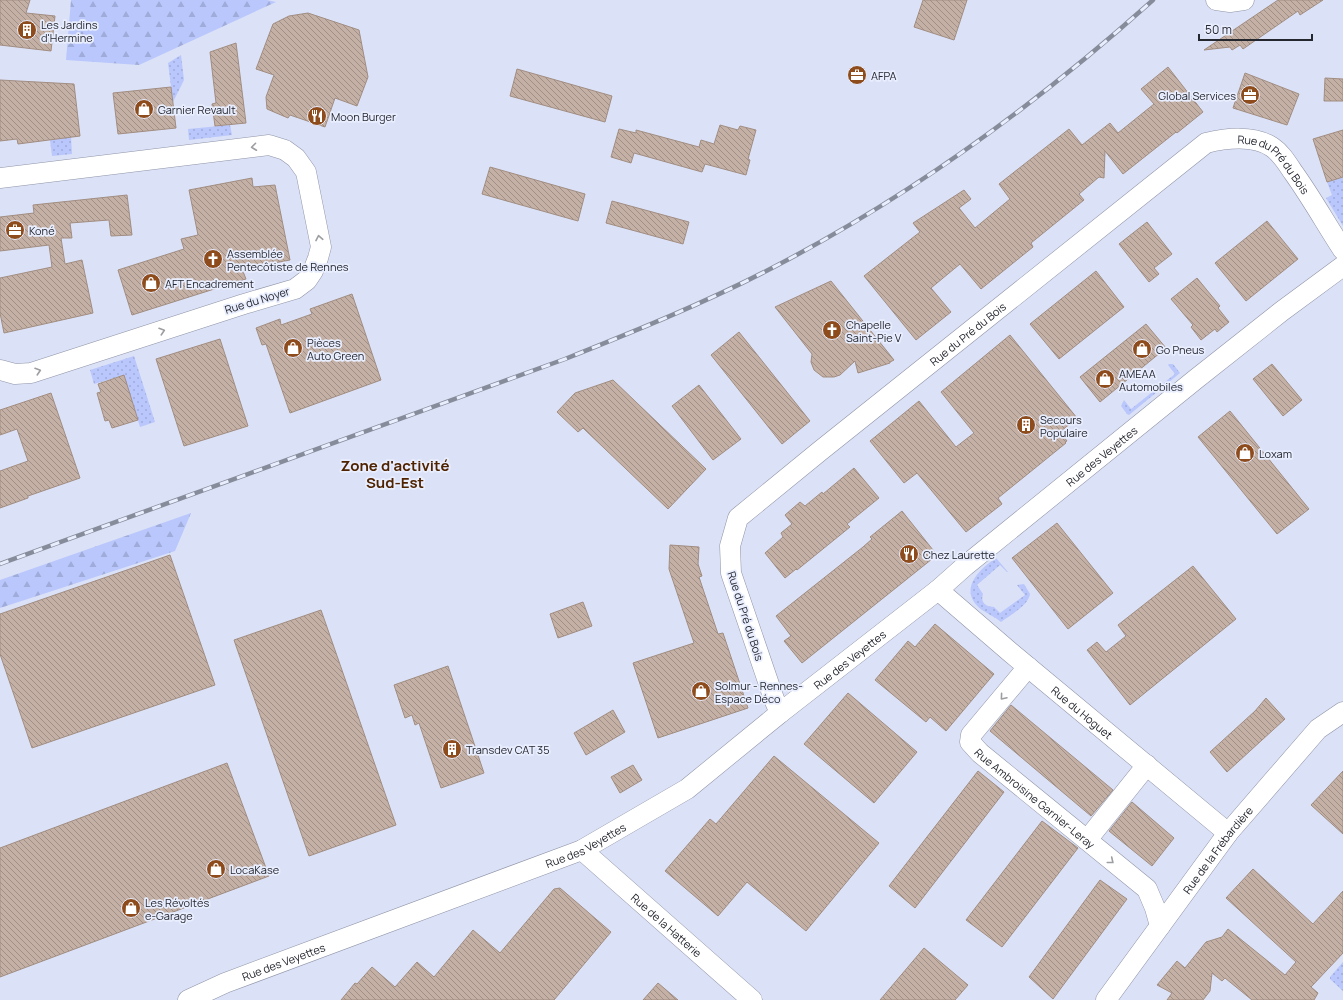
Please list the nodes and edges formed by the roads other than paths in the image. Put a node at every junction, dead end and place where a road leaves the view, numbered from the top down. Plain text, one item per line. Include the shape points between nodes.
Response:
1 (1216, 0) edge
2 (1244, 0) edge
3 (0, 178) edge
4 (1343, 250) edge
5 (1343, 266) edge
6 (0, 370) edge
7 (938, 590) junction
8 (1028, 667) junction
9 (1343, 712) edge
10 (780, 713) junction
11 (1147, 766) junction
12 (1228, 833) junction
13 (1087, 840) junction
14 (582, 850) junction
15 (1160, 926) junction
16 (195, 999) edge
17 (752, 1000) edge
18 (1106, 1000) edge

1 - 2 street
6 -> 3 street, Rue du Noyer via 15,374 31,373 295,289 307,280 313,271 320,247 306,172 296,158 285,150 269,145
4 - 10 street, Rue du Pré du Bois via 1307,191 1280,154 1271,146 1260,141 1235,138 1206,143 744,513 738,518 730,546 731,573
5 - 7 street, Rue des Veyettes via 1196,379
7 - 8 street, Rue du Hoguet
7 - 10 street, Rue des Veyettes
8 - 11 street, Rue du Hoguet
8 -> 13 street, Rue Ambroisine Garnier-Leray via 971,735 970,742 980,753
9 - 12 street, Rue de la Frébardière via 1318,729
10 - 14 street, Rue des Veyettes via 687,789
11 - 12 street, Rue du Hoguet
11 - 13 street
12 - 15 street, Rue de la Frébardière
13 -> 15 street, Rue Ambroisine Garnier-Leray via 1147,889
14 - 16 street, Rue des Veyettes via 244,976
14 - 17 street, Rue de la Hatterie
15 - 18 street, Rue de la Frébardière

